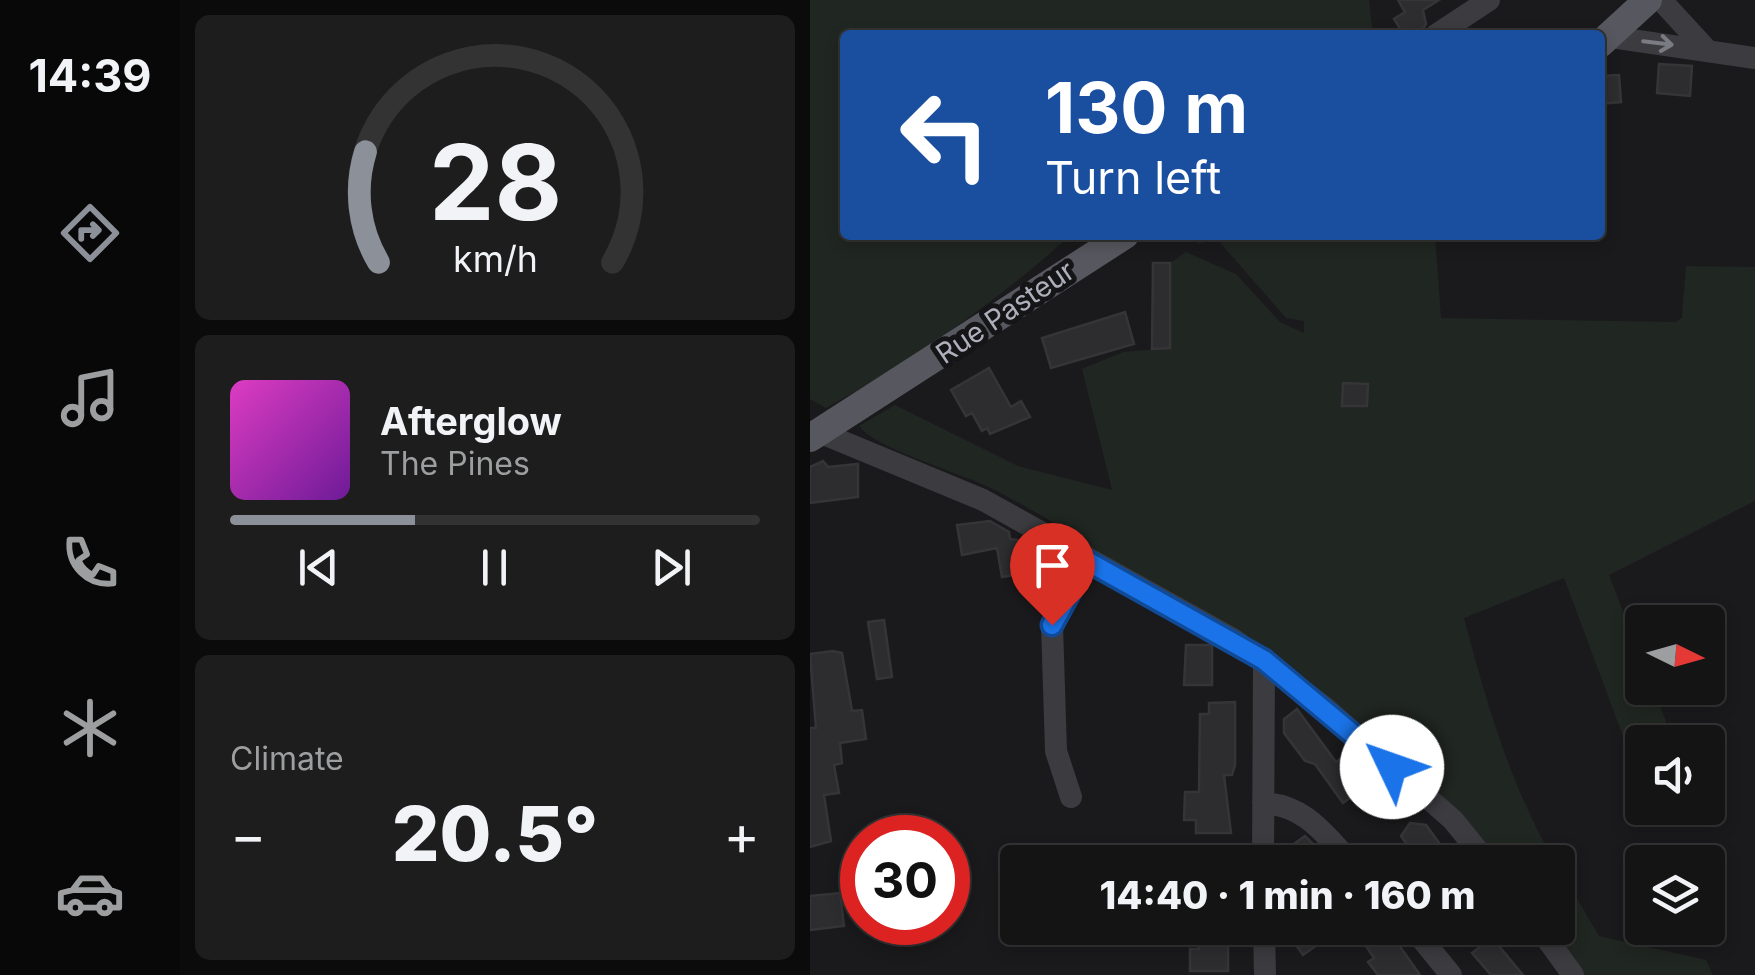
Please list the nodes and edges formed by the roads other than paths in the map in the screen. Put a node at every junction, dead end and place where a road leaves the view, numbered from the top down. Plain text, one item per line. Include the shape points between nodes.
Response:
1 (1490, 0) edge
2 (1648, 0) edge
3 (1662, 0) edge
4 (1444, 30) edge
5 (1606, 40) edge
6 (1705, 48) junction
7 (1755, 58) edge
8 (1117, 240) edge
9 (815, 435) edge
10 (1087, 561) junction
11 (1264, 660) junction
12 (1071, 796) dead end
13 (1262, 802) junction
14 (1263, 845) edge
15 (1335, 845) edge
16 (1473, 845) edge
17 (1264, 945) edge
18 (1426, 945) edge
19 (1551, 945) edge
20 (1264, 975) edge
21 (1451, 975) edge
22 (1573, 975) edge

1 - 4 street
2 - 5 main road
3 - 6 street
5 -> 6 street
6 - 7 street
8 - 9 main road, Rue Pasteur
9 - 10 street via 983,500
10 - 11 street
10 - 12 street via 1052,625 1056,751
11 - 13 street
11 - 16 street via 1453,820
13 - 14 street
13 - 15 street via 1306,814
17 - 20 street
18 - 21 street
19 - 22 street

